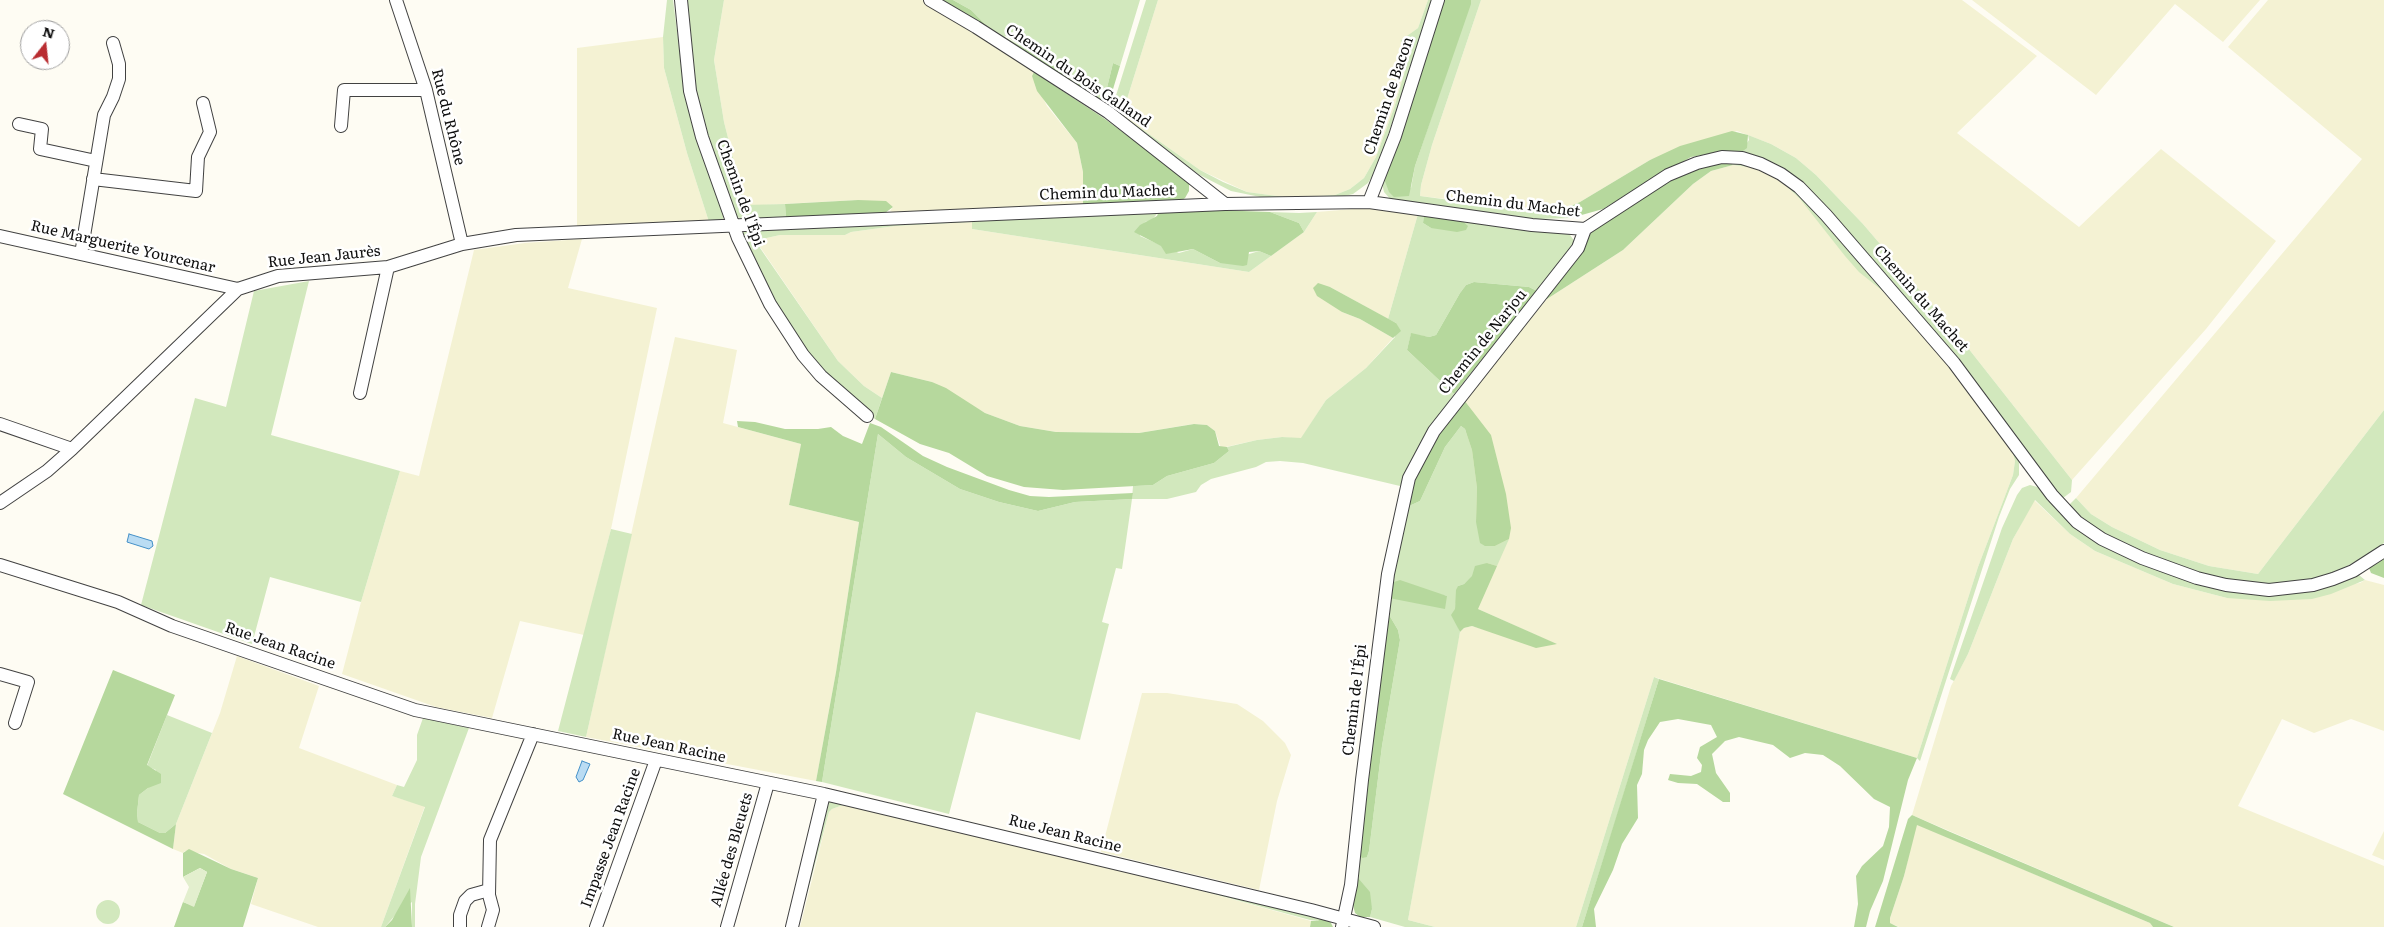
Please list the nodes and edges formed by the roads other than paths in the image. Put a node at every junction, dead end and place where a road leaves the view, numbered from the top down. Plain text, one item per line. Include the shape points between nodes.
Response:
1 (396, 0) edge
2 (681, 0) edge
3 (930, 0) edge
4 (1438, 0) edge
5 (113, 43) dead end
6 (426, 90) junction
7 (203, 103) dead end
8 (19, 124) dead end
9 (341, 126) dead end
10 (96, 161) junction
11 (93, 179) junction
12 (1369, 202) junction
13 (1225, 204) junction
14 (732, 226) junction
15 (1585, 229) junction
16 (0, 236) edge
17 (462, 244) junction
18 (81, 254) junction
19 (388, 267) junction
20 (238, 289) junction
21 (360, 393) dead end
22 (867, 416) dead end
23 (0, 424) edge
24 (72, 449) junction
25 (1409, 478) joint
26 (0, 503) edge
27 (2384, 551) edge
28 (0, 565) edge
29 (0, 674) edge
30 (15, 723) dead end
31 (533, 734) junction
32 (656, 760) junction
33 (768, 783) junction
34 (824, 794) junction
35 (489, 890) junction
36 (1343, 924) edge
37 (460, 927) edge
38 (488, 927) edge
39 (596, 927) edge
40 (727, 927) edge
41 (792, 927) edge
42 (1374, 927) edge

1 - 6 street, Rue du Rhône
2 - 14 street, Chemin de l'Épi via 690,90
3 - 13 street, Chemin du Bois Galland via 1108,112
4 - 12 street, Chemin de Bacon
5 - 10 street via 119,64 118,79 114,97 104,115
6 - 9 street via 344,90
6 - 17 street, Rue du Rhône
7 - 11 street via 210,132 198,157 196,190
8 - 10 street via 42,129 40,149
10 - 11 street
11 - 18 street
12 - 13 street, Chemin du Machet
12 - 15 street, Chemin du Machet via 1532,225
13 - 14 street, Chemin du Machet
14 - 17 street, Rue Jean Jaurès via 516,235
14 - 22 street, Chemin de l'Épi via 770,304 803,355 820,376
15 - 25 street, Chemin de Narjou via 1578,248 1434,431
15 - 27 street, Chemin du Machet via 1668,175 1697,162 1722,157 1742,158 1761,164 1798,187 1826,215 1954,363 2052,495 2077,522 2095,534 2142,558 2197,578 2269,590 2326,581 2353,570
16 - 18 street, Rue Marguerite Yourcenar
17 - 19 street, Rue Jean Jaurès
18 - 20 street, Rue Marguerite Yourcenar
19 - 20 street, Rue Jean Jaurès via 278,276
19 - 21 street
20 - 24 street, Rue Jean Jaurès
23 - 24 street
24 - 26 street, Rue Jean Jaurès via 47,471
25 - 36 street, Chemin de l'Épi via 1388,574 1351,885
28 - 31 street, Rue Jean Racine via 118,602 172,626 415,710
29 - 30 street via 28,682
31 - 32 street, Rue Jean Racine
31 - 35 street via 490,840
32 - 33 street, Rue Jean Racine
32 - 39 street, Impasse Jean Racine
33 - 34 street, Rue Jean Racine
33 - 40 street, Allée des Bleuets
34 - 36 street, Rue Jean Racine via 1311,910
34 - 41 street
35 - 37 street via 465,901
35 - 38 street via 493,910
36 - 42 street, Rue Jean Racine

